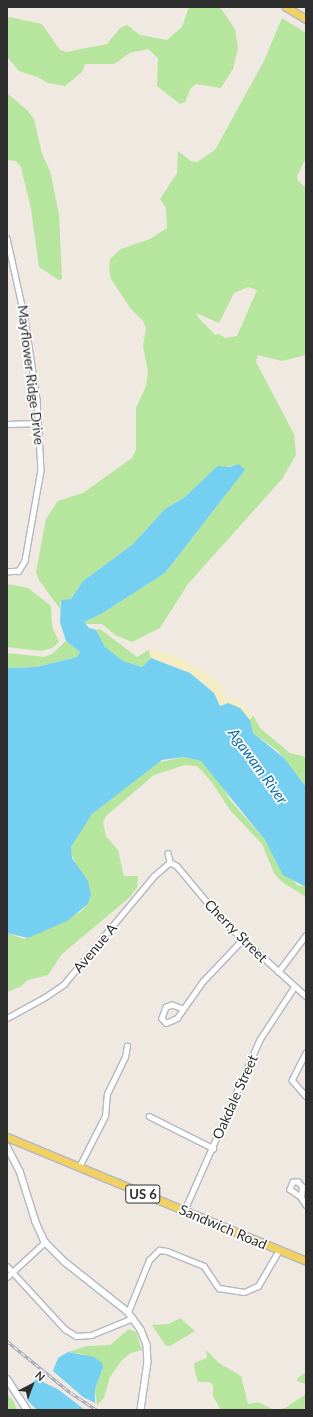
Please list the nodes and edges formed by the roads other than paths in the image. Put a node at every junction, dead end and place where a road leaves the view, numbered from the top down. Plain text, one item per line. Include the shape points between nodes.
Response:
1 (286, 7) edge
2 (306, 18) edge
3 (7, 238) edge
4 (7, 424) edge
5 (38, 424) junction
6 (7, 572) edge
7 (168, 853) dead end
8 (170, 862) junction
9 (306, 935) edge
10 (242, 939) junction
11 (278, 972) junction
12 (294, 987) junction
13 (306, 996) edge
14 (183, 1009) junction
15 (7, 1018) edge
16 (127, 1046) dead end
17 (306, 1053) edge
18 (306, 1096) edge
19 (149, 1116) dead end
20 (7, 1137) edge
21 (7, 1146) edge
22 (213, 1148) junction
23 (79, 1167) junction
24 (301, 1197) dead end
25 (306, 1205) edge
26 (184, 1211) junction
27 (45, 1242) junction
28 (279, 1250) junction
29 (306, 1261) edge
30 (7, 1266) edge
31 (12, 1272) junction
32 (7, 1277) edge
33 (128, 1312) junction
34 (134, 1318) junction
35 (7, 1380) edge
36 (27, 1410) edge
37 (141, 1410) edge

1 - 2 main road
3 - 5 street, Mayflower Ridge Drive via 25,319 37,399
4 - 5 street
5 - 6 street, Mayflower Ridge Drive via 41,477 28,550 22,568
7 - 8 street
8 - 10 street, Cherry Street via 177,866 212,910
8 - 15 street, Avenue A via 156,874 64,984 45,998
9 - 11 street
10 - 11 street, Cherry Street
10 - 14 street via 203,981
11 - 12 street, Cherry Street
12 - 13 street, Cherry Street
12 - 22 street, Oakdale Street via 260,1039
14 - 14 street via 172,1005 166,1007 162,1018 166,1023 173,1021
16 - 23 street via 125,1057 107,1094 105,1116
17 - 18 street via 292,1080
19 - 22 street
20 - 23 main road, Sandwich Road / US 6
21 - 27 street via 20,1171
22 - 26 street, Oakdale Street
23 - 26 main road, Sandwich Road / US 6
24 - 25 street
26 - 28 main road, Sandwich Road / US 6
27 - 31 street
27 - 33 street via 65,1262
28 - 29 main road, Sandwich Road / US 6
28 - 33 street via 258,1286 244,1292 219,1288 204,1266 167,1250 159,1250 149,1260
30 - 31 street
31 - 32 street
31 - 34 street via 65,1329 76,1336 91,1335
33 - 34 street
34 - 37 street via 144,1338 148,1355 146,1388
35 - 36 main road

